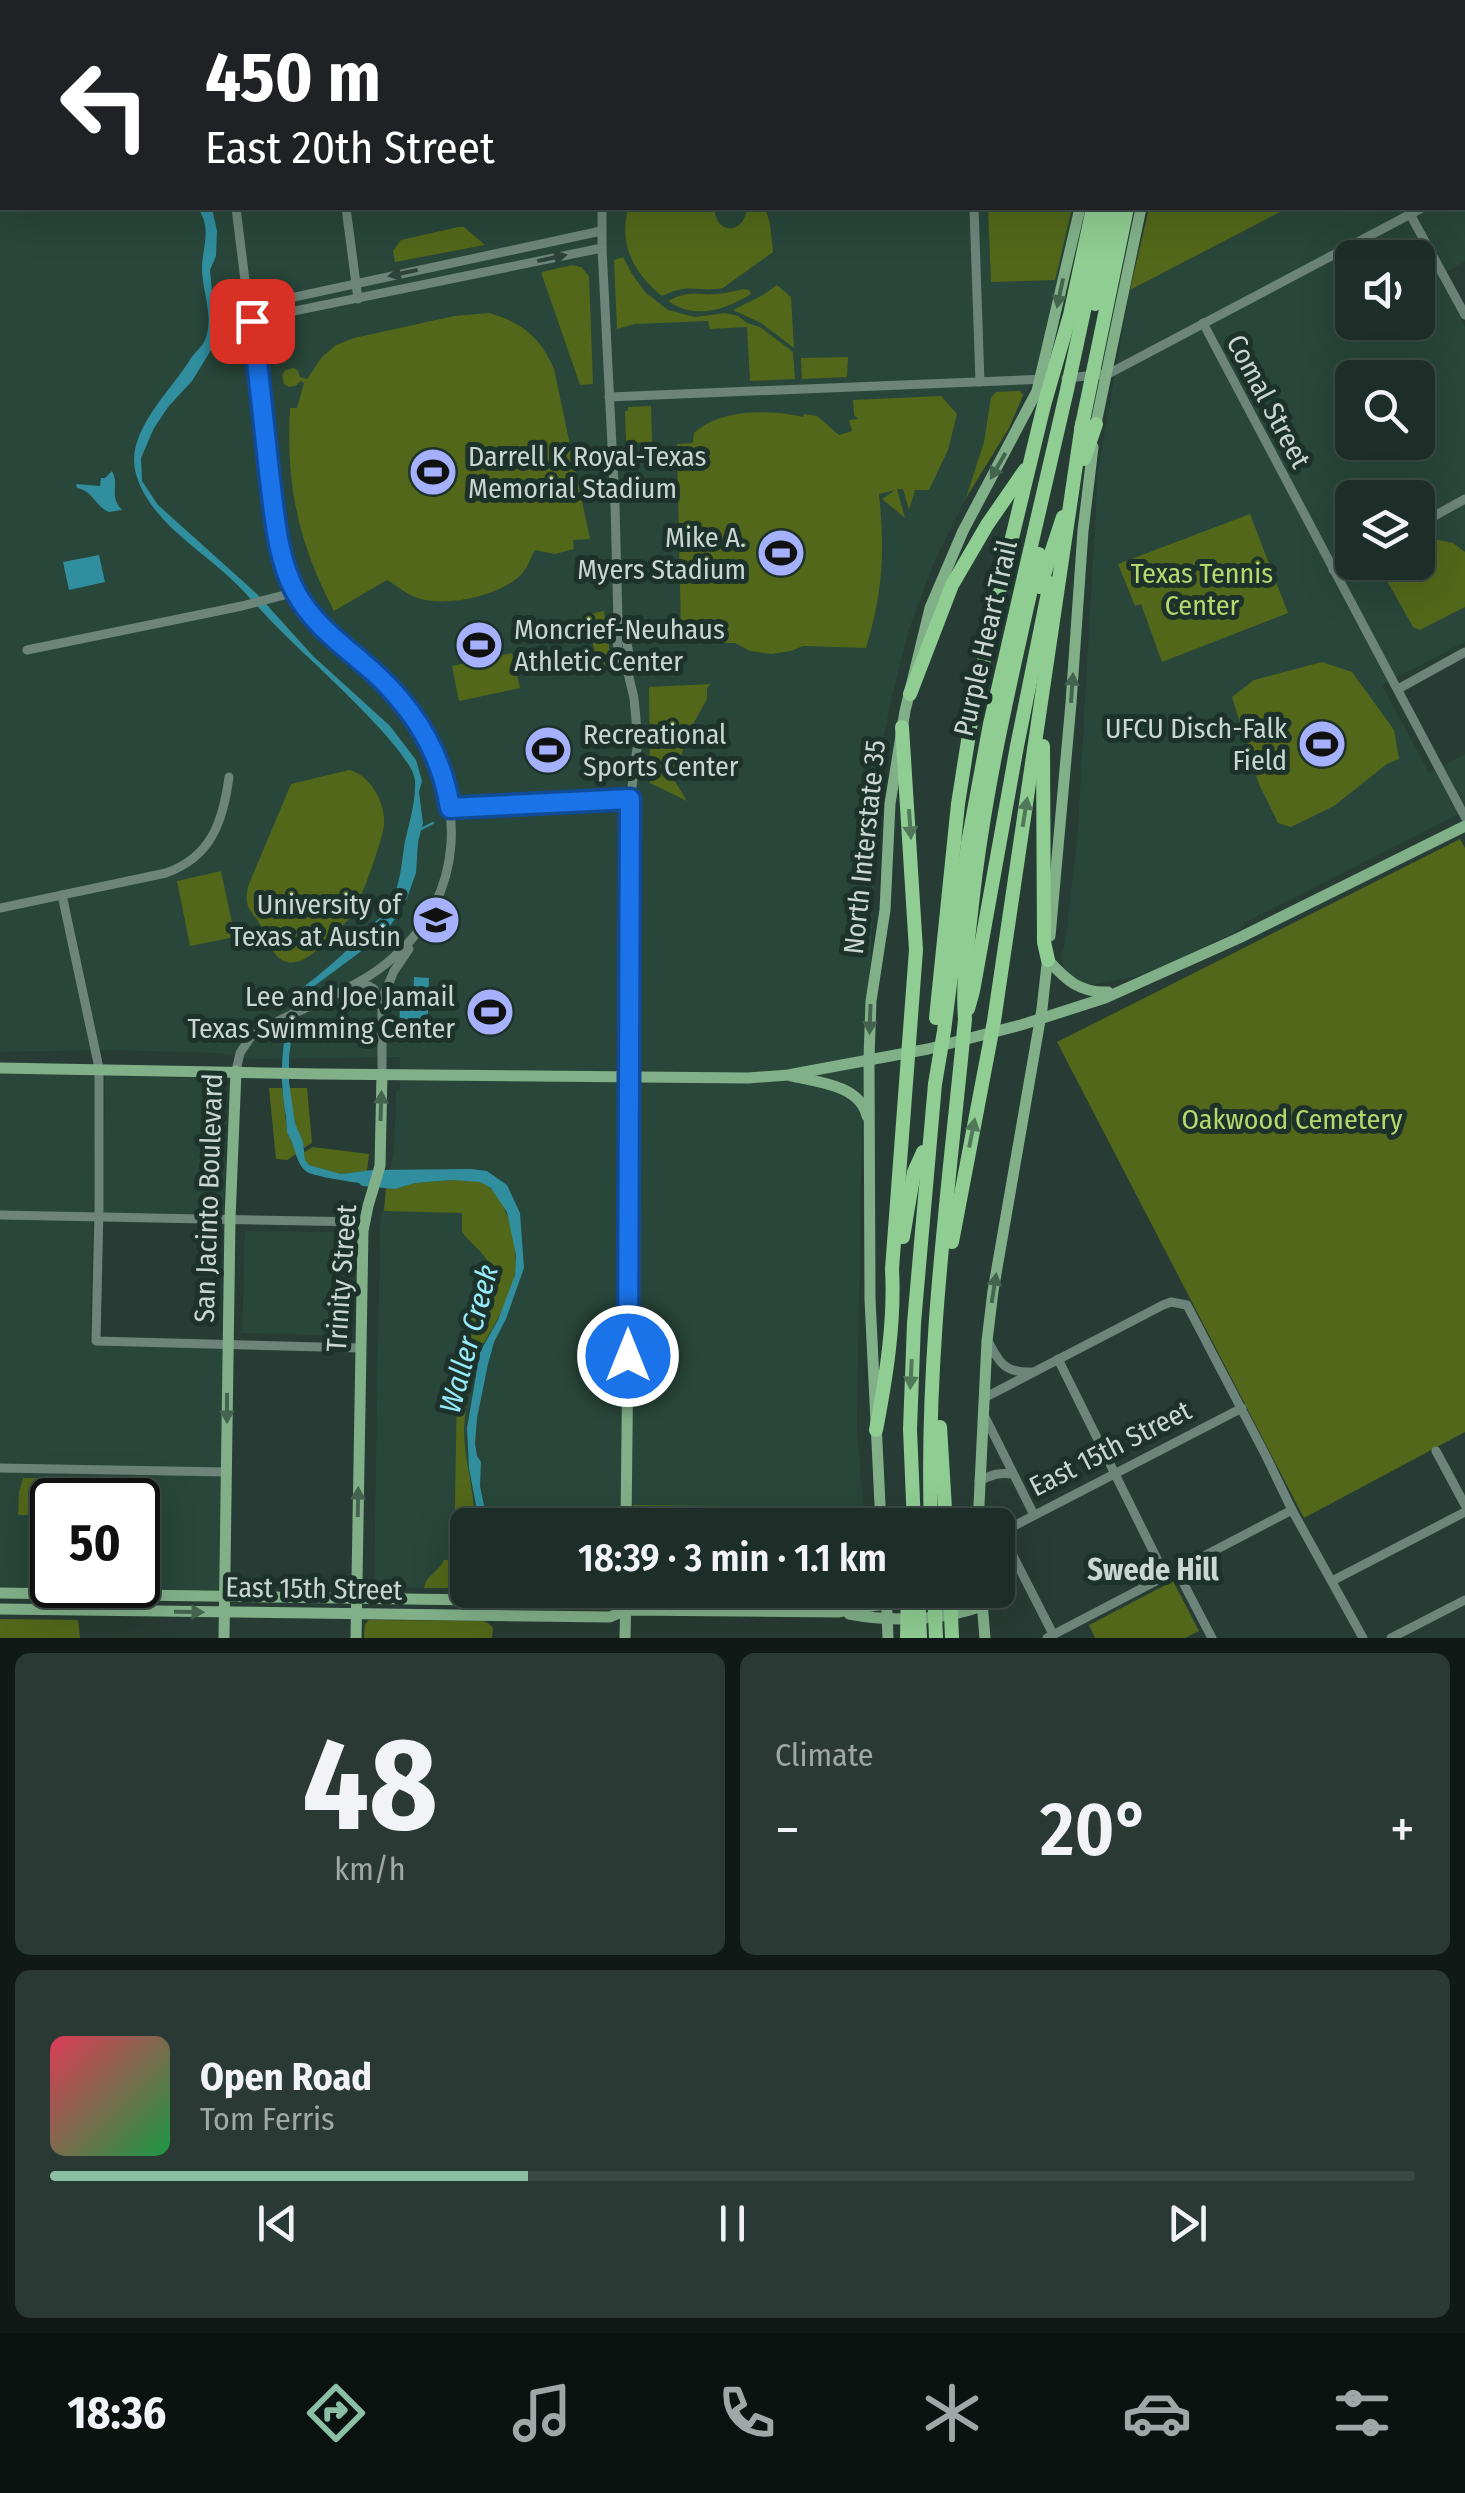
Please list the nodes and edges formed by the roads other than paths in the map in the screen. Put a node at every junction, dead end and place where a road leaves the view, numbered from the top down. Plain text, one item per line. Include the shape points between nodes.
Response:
1 (236, 210) edge
2 (346, 210) edge
3 (602, 210) edge
4 (974, 210) edge
5 (1080, 210) edge
6 (1092, 210) edge
7 (1106, 210) edge
8 (1116, 210) edge
9 (1127, 210) edge
10 (1141, 210) edge
11 (1418, 210) edge
12 (1410, 214) junction
13 (601, 231) junction
14 (602, 248) junction
15 (500, 252) junction
16 (447, 263) junction
17 (503, 268) junction
18 (450, 279) junction
19 (355, 282) junction
20 (358, 298) junction
21 (250, 305) junction
22 (224, 312) dead end
23 (1465, 315) edge
24 (252, 321) junction
25 (1203, 323) junction
26 (226, 325) dead end
27 (1102, 375) junction
28 (1047, 378) junction
29 (980, 382) junction
30 (1067, 390) junction
31 (609, 397) junction
32 (1089, 424) junction
33 (1465, 500) edge
34 (1435, 516) edge
35 (1335, 568) edge
36 (1332, 570) junction
37 (296, 592) junction
38 (1047, 629) junction
39 (27, 650) dead end
40 (1465, 652) edge
41 (1012, 678) junction
42 (1398, 689) junction
43 (910, 694) junction
44 (1043, 700) junction
45 (902, 727) junction
46 (229, 777) dead end
47 (630, 799) junction
48 (450, 808) junction
49 (1465, 817) edge
50 (1465, 826) edge
51 (62, 895) junction
52 (0, 908) edge
53 (419, 934) junction
54 (1048, 960) junction
55 (344, 991) junction
56 (1122, 992) junction
57 (381, 1012) junction
58 (965, 1019) junction
59 (1040, 1019) junction
60 (869, 1058) junction
61 (0, 1068) edge
62 (99, 1068) junction
63 (236, 1072) junction
64 (382, 1074) junction
65 (788, 1075) junction
66 (630, 1076) junction
67 (935, 1084) junction
68 (871, 1135) junction
69 (929, 1137) junction
70 (0, 1215) edge
71 (99, 1218) junction
72 (230, 1219) junction
73 (364, 1222) junction
74 (892, 1282) junction
75 (938, 1297) junction
76 (936, 1331) junction
77 (988, 1341) junction
78 (228, 1344) junction
79 (360, 1348) junction
80 (1058, 1359) junction
81 (1035, 1372) junction
82 (984, 1398) junction
83 (1242, 1408) junction
84 (984, 1415) junction
85 (876, 1430) junction
86 (1436, 1451) dead end
87 (0, 1468) edge
88 (227, 1472) junction
89 (1013, 1474) junction
90 (1114, 1474) junction
91 (978, 1481) junction
92 (626, 1508) edge
93 (880, 1508) edge
94 (911, 1508) edge
95 (931, 1508) edge
96 (945, 1508) edge
97 (978, 1508) edge
98 (1465, 1508) edge
99 (1292, 1510) junction
100 (1034, 1516) junction
101 (1177, 1570) junction
102 (1166, 1577) junction
103 (1332, 1581) junction
104 (0, 1593) edge
105 (30, 1594) edge
106 (160, 1596) edge
107 (224, 1597) junction
108 (356, 1599) junction
109 (1465, 1600) edge
110 (431, 1608) junction
111 (821, 1608) edge
112 (887, 1608) edge
113 (908, 1608) edge
114 (913, 1608) edge
115 (919, 1608) edge
116 (935, 1608) edge
117 (951, 1608) edge
118 (982, 1608) edge
119 (0, 1609) edge
120 (91, 1610) joint
121 (626, 1610) junction
122 (224, 1612) junction
123 (804, 1612) junction
124 (887, 1612) junction
125 (356, 1614) junction
126 (1050, 1636) edge
127 (224, 1638) edge
128 (356, 1638) edge
129 (624, 1638) edge
130 (888, 1638) edge
131 (907, 1638) edge
132 (920, 1638) edge
133 (936, 1638) edge
134 (952, 1638) edge
135 (985, 1638) edge
136 (1212, 1638) edge
137 (1362, 1638) edge
138 (1391, 1638) edge

1 - 21 street, San Jacinto Boulevard
2 - 19 street
3 - 13 street
4 - 29 street
5 -> 28 main road, North Interstate 35
6 - 67 highway, Purple Heart Trail via 970,728
7 - 30 highway, Purple Heart Trail
8 - 41 highway, Purple Heart Trail
9 - 32 highway, Purple Heart Trail
10 - 27 main road
11 - 12 street
12 - 23 street
12 - 25 street
13 - 14 street
13 - 15 street
17 -> 14 street
14 - 31 street
15 - 16 street
15 - 17 street
16 - 18 street
16 -> 19 street
17 - 18 street
18 - 20 street
19 - 20 street
19 - 21 street
20 - 24 street
21 - 22 street
21 - 24 street, San Jacinto Boulevard
24 - 26 street
24 - 37 street, San Jacinto Boulevard via 278,538
25 - 27 street
25 - 36 street, Comal Street
27 - 28 street
27 - 32 main road
28 - 29 street
28 -> 43 main road, North Interstate 35 via 941,578
29 - 31 street
30 - 43 highway via 1041,448 952,585
30 - 67 highway, Purple Heart Trail via 974,801
31 - 47 street via 618,623 630,661 638,741
32 - 38 highway, Purple Heart Trail
32 - 41 highway
54 -> 32 main road
33 - 34 street
35 - 36 street
36 - 42 street, Comal Street
37 - 39 street
37 - 48 street, San Jacinto Boulevard via 326,632 410,712 438,759
38 - 44 highway
38 - 58 highway, Purple Heart Trail
40 - 42 street
41 - 58 highway, Purple Heart Trail via 978,856
42 - 49 street, Comal Street
43 - 45 main road, North Interstate 35
44 - 54 highway
75 -> 44 highway via 994,1021
45 -> 60 main road, North Interstate 35
45 -> 74 highway via 916,950
46 - 51 street via 216,828 189,863 166,874
47 - 48 street
47 - 66 street
48 - 53 street, San Jacinto Boulevard via 449,866
50 - 56 main road
51 - 52 street
51 - 62 street
53 - 55 street, San Jacinto Boulevard
53 - 57 street, Trinity Street via 387,984
54 - 56 main road via 1077,988
54 - 59 main road
55 - 57 street via 374,989
55 - 63 street, San Jacinto Boulevard via 250,1038
56 - 59 main road
57 - 64 street, Trinity Street
58 - 75 highway, Purple Heart Trail
59 - 60 main road
77 -> 59 main road
60 - 65 main road
60 - 68 main road, North Interstate 35
61 - 62 main road
62 - 63 main road
62 - 71 street
63 - 64 main road
63 - 72 main road, San Jacinto Boulevard
64 - 66 main road
73 -> 64 main road, Trinity Street via 379,1172
65 - 66 main road
65 - 68 main road via 849,1092 865,1107
66 - 92 main road
67 - 69 highway, Purple Heart Trail
68 - 85 main road, North Interstate 35
69 - 74 highway via 914,1172
69 -> 94 highway, Purple Heart Trail via 914,1323
70 - 71 street
71 - 72 street
71 - 78 street via 96,1341
72 - 73 street
72 - 78 main road, San Jacinto Boulevard
73 - 79 main road, Trinity Street
74 - 85 highway
75 - 76 highway, Purple Heart Trail
76 - 95 highway, Purple Heart Trail
76 - 96 highway
77 - 81 street via 1010,1370
77 - 82 main road
78 - 79 street
78 -> 88 main road, San Jacinto Boulevard
108 -> 79 main road, Trinity Street
80 - 81 street
80 - 83 street via 1181,1302 1192,1311
80 - 90 street
81 - 82 street
82 - 84 main road
83 - 90 street, East 15th Street
83 - 99 street
84 - 89 street
84 - 91 main road
85 - 93 main road, North Interstate 35
86 - 98 street
87 - 88 street
88 - 107 main road, San Jacinto Boulevard
89 - 91 street
89 - 100 street
90 - 100 street, East 15th Street
90 - 102 street
91 - 97 main road
98 - 103 street
99 - 101 street
99 - 103 street
100 - 126 street, East 15th Street via 1004,1535
101 - 102 street
101 - 136 street
102 - 126 street
103 - 137 street
104 - 105 main road, East 15th Street
106 - 107 main road, East 15th Street
107 - 108 main road, East 15th Street
107 - 122 main road, San Jacinto Boulevard
108 - 110 main road, East 15th Street
108 - 125 main road, Trinity Street
109 - 138 street
110 - 121 main road, East 15th Street via 610,1617
110 - 121 main road, East 15th Street via 474,1601 611,1602
110 - 125 main road, East 15th Street
111 - 123 main road
112 - 124 main road
113 - 131 highway
114 - 124 main road, East 15th Street
115 - 132 highway
116 - 133 highway
117 - 134 highway
118 - 135 main road
119 - 120 main road, East 15th Street
120 -> 122 main road, East 15th Street
121 - 123 main road, East 15th Street
121 - 129 main road
122 - 125 main road, East 15th Street
122 - 127 main road, San Jacinto Boulevard
123 - 124 main road, East 15th Street
124 - 130 main road
125 - 128 main road, Trinity Street

